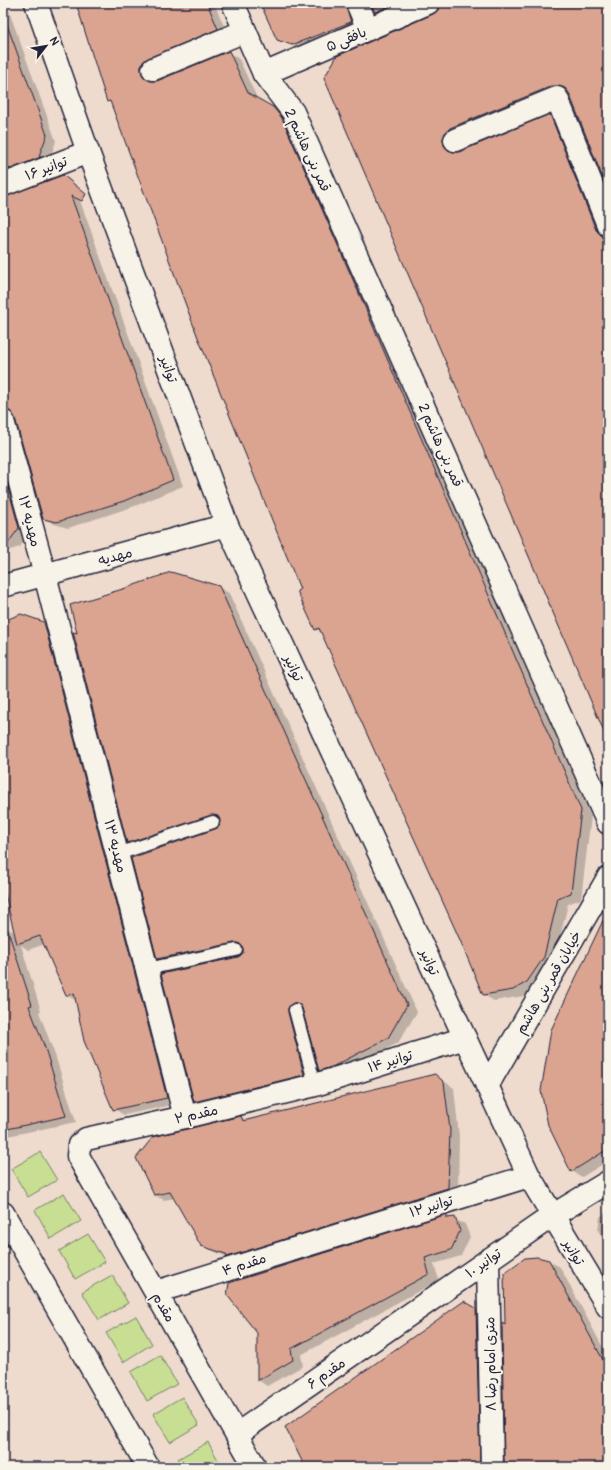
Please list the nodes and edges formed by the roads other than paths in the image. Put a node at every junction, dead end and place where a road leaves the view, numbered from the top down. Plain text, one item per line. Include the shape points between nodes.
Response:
1 (36, 3) edge
2 (232, 3) edge
3 (357, 3) edge
4 (428, 3) edge
5 (368, 29) junction
6 (245, 31) junction
7 (153, 69) dead end
8 (264, 74) junction
9 (455, 140) dead end
10 (88, 152) junction
11 (3, 185) edge
12 (608, 225) edge
13 (3, 421) edge
14 (228, 525) junction
15 (45, 575) junction
16 (3, 586) edge
17 (213, 822) dead end
18 (608, 823) edge
19 (118, 854) junction
20 (608, 879) edge
21 (236, 950) dead end
22 (147, 969) junction
23 (295, 1010) dead end
24 (465, 1038) junction
25 (315, 1084) junction
26 (487, 1086) junction
27 (185, 1117) junction
28 (79, 1145) joint
29 (529, 1176) junction
30 (608, 1182) edge
31 (3, 1213) edge
32 (552, 1216) junction
33 (332, 1236) joint
34 (488, 1260) junction
35 (156, 1292) junction
36 (608, 1308) edge
37 (415, 1311) joint
38 (237, 1434) junction
39 (143, 1465) edge
40 (255, 1467) edge
41 (492, 1467) edge

1 - 10 street, توانیر
2 - 6 street, قمر بنی هاشم 2
3 - 5 street
4 - 5 street, بافقی ۵
5 - 8 street, بافقی ۵
6 - 7 street
6 - 8 street, قمر بنی هاشم 2
8 - 18 street, قمر بنی هاشم 2 via 293,112
9 - 12 street via 557,98
10 - 11 street, توانیر ۱۶
10 - 14 street, توانیر
13 - 15 street, مهدیه ۱۲
14 - 15 street, مهدیه
14 - 24 street, توانیر
15 - 16 street, مهدیه
15 - 19 street, مهدیه ۱۳
17 - 19 lane
19 - 22 street, مهدیه ۱۳
20 - 26 street, خیابان قمر بنی هاشم
21 - 22 lane
22 - 27 street, مهدیه ۱۳
23 - 25 lane
24 - 25 street, توانیر ۱۴
24 - 26 street, توانیر
25 - 27 street, مقدم ۲
26 - 29 street, توانیر
27 - 28 street, مقدم ۲ via 86,1139
28 - 35 street, مقدم via 78,1156
29 - 32 street, توانیر
29 - 33 street, توانیر ۱۲
30 - 32 street, توانیر ۱۰
31 - 39 street
32 - 34 street, توانیر ۱۰
32 - 36 street, توانیر
33 - 35 street, مقدم ۴
34 - 37 street, توانیر ۱۰
34 - 41 street, ۸ متری امام رضا
35 - 38 street, مقدم
37 - 38 street, مقدم ۶
38 - 40 street, مقدم

